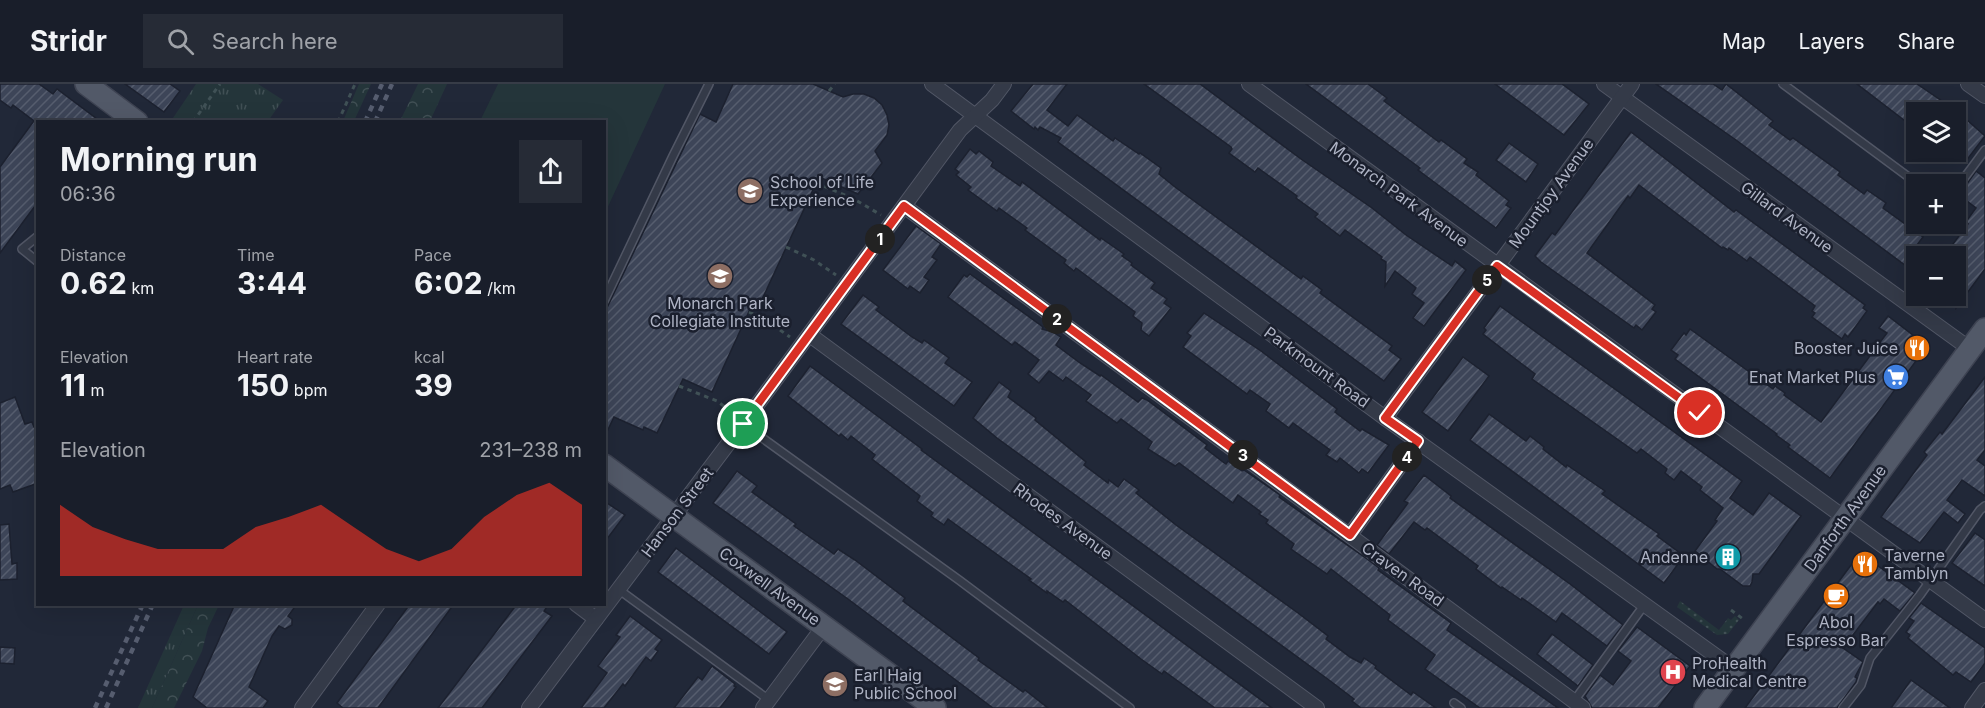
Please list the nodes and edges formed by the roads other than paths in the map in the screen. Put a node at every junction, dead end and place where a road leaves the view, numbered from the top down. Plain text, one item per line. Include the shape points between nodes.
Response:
1 (86, 84) edge
2 (709, 84) edge
3 (932, 84) edge
4 (1004, 84) edge
5 (1249, 84) edge
6 (1604, 84) edge
7 (1632, 84) edge
8 (1783, 84) edge
9 (1968, 84) edge
10 (1985, 96) edge
11 (1622, 97) junction
12 (976, 115) junction
13 (134, 120) edge
14 (1985, 150) edge
15 (1906, 175) edge
16 (1966, 176) edge
17 (904, 206) junction
18 (36, 238) edge
19 (36, 260) edge
20 (1497, 266) junction
21 (606, 297) edge
22 (1985, 328) edge
23 (810, 335) junction
24 (1970, 349) junction
25 (1385, 418) junction
26 (740, 419) junction
27 (1418, 441) junction
28 (606, 466) edge
29 (1985, 506) edge
30 (674, 516) junction
31 (1845, 519) junction
32 (1350, 535) junction
33 (1930, 581) junction
34 (618, 589) junction
35 (1645, 604) junction
36 (606, 605) edge
37 (377, 606) edge
38 (579, 606) edge
39 (606, 606) edge
40 (596, 619) junction
41 (1985, 620) edge
42 (824, 626) junction
43 (1734, 669) junction
44 (1985, 690) edge
45 (1454, 703) dead end
46 (766, 704) edge
47 (1579, 705) edge
48 (302, 708) edge
49 (529, 708) edge
50 (935, 708) edge
51 (1130, 708) edge
52 (1317, 708) edge
53 (1461, 708) edge
54 (1705, 708) edge
55 (1843, 708) edge
56 (1972, 708) edge

1 - 13 main road
2 - 21 lane
3 - 12 street, Parkmount Road
4 - 12 street, Hanson Street
5 - 20 street, Monarch Park Avenue
6 - 11 street, Gillard Avenue
7 - 11 street, Mountjoy Avenue
8 - 15 lane
9 - 10 street
11 - 20 street, Mountjoy Avenue
11 - 24 street, Gillard Avenue
12 - 17 street, Hanson Street via 960,130
12 - 25 street, Parkmount Road
14 - 16 lane
17 - 23 street, Hanson Street
17 - 32 street, Craven Road
18 - 19 lane via 22,249
20 - 25 street, Mountjoy Avenue
20 - 31 street, Monarch Park Avenue
22 - 24 main road, Danforth Avenue
23 - 26 street, Hanson Street
23 - 52 street, Rhodes Avenue
24 - 31 main road, Danforth Avenue
25 - 27 street, Parkmount Road
26 - 30 street, Hanson Street
26 - 51 lane
27 - 32 street
27 - 35 street, Parkmount Road
28 - 30 main road, Coxwell Avenue
29 - 33 lane
30 - 34 street, Hanson Street
30 - 42 main road, Coxwell Avenue
31 - 33 street, Monarch Park Avenue
31 - 43 main road, Danforth Avenue
32 - 47 street, Craven Road
33 - 41 street, Monarch Park Avenue
33 - 55 lane via 1870,658 1861,685
34 - 36 street, Hanson Street
34 - 46 lane
35 - 43 street, Parkmount Road
35 - 47 lane
37 - 48 street
38 - 40 street
39 - 40 street, Hanson Street
40 - 49 street, Hanson Street
42 - 46 street
42 - 50 main road, Coxwell Avenue
43 - 54 main road, Danforth Avenue
44 - 56 street
45 - 53 lane

